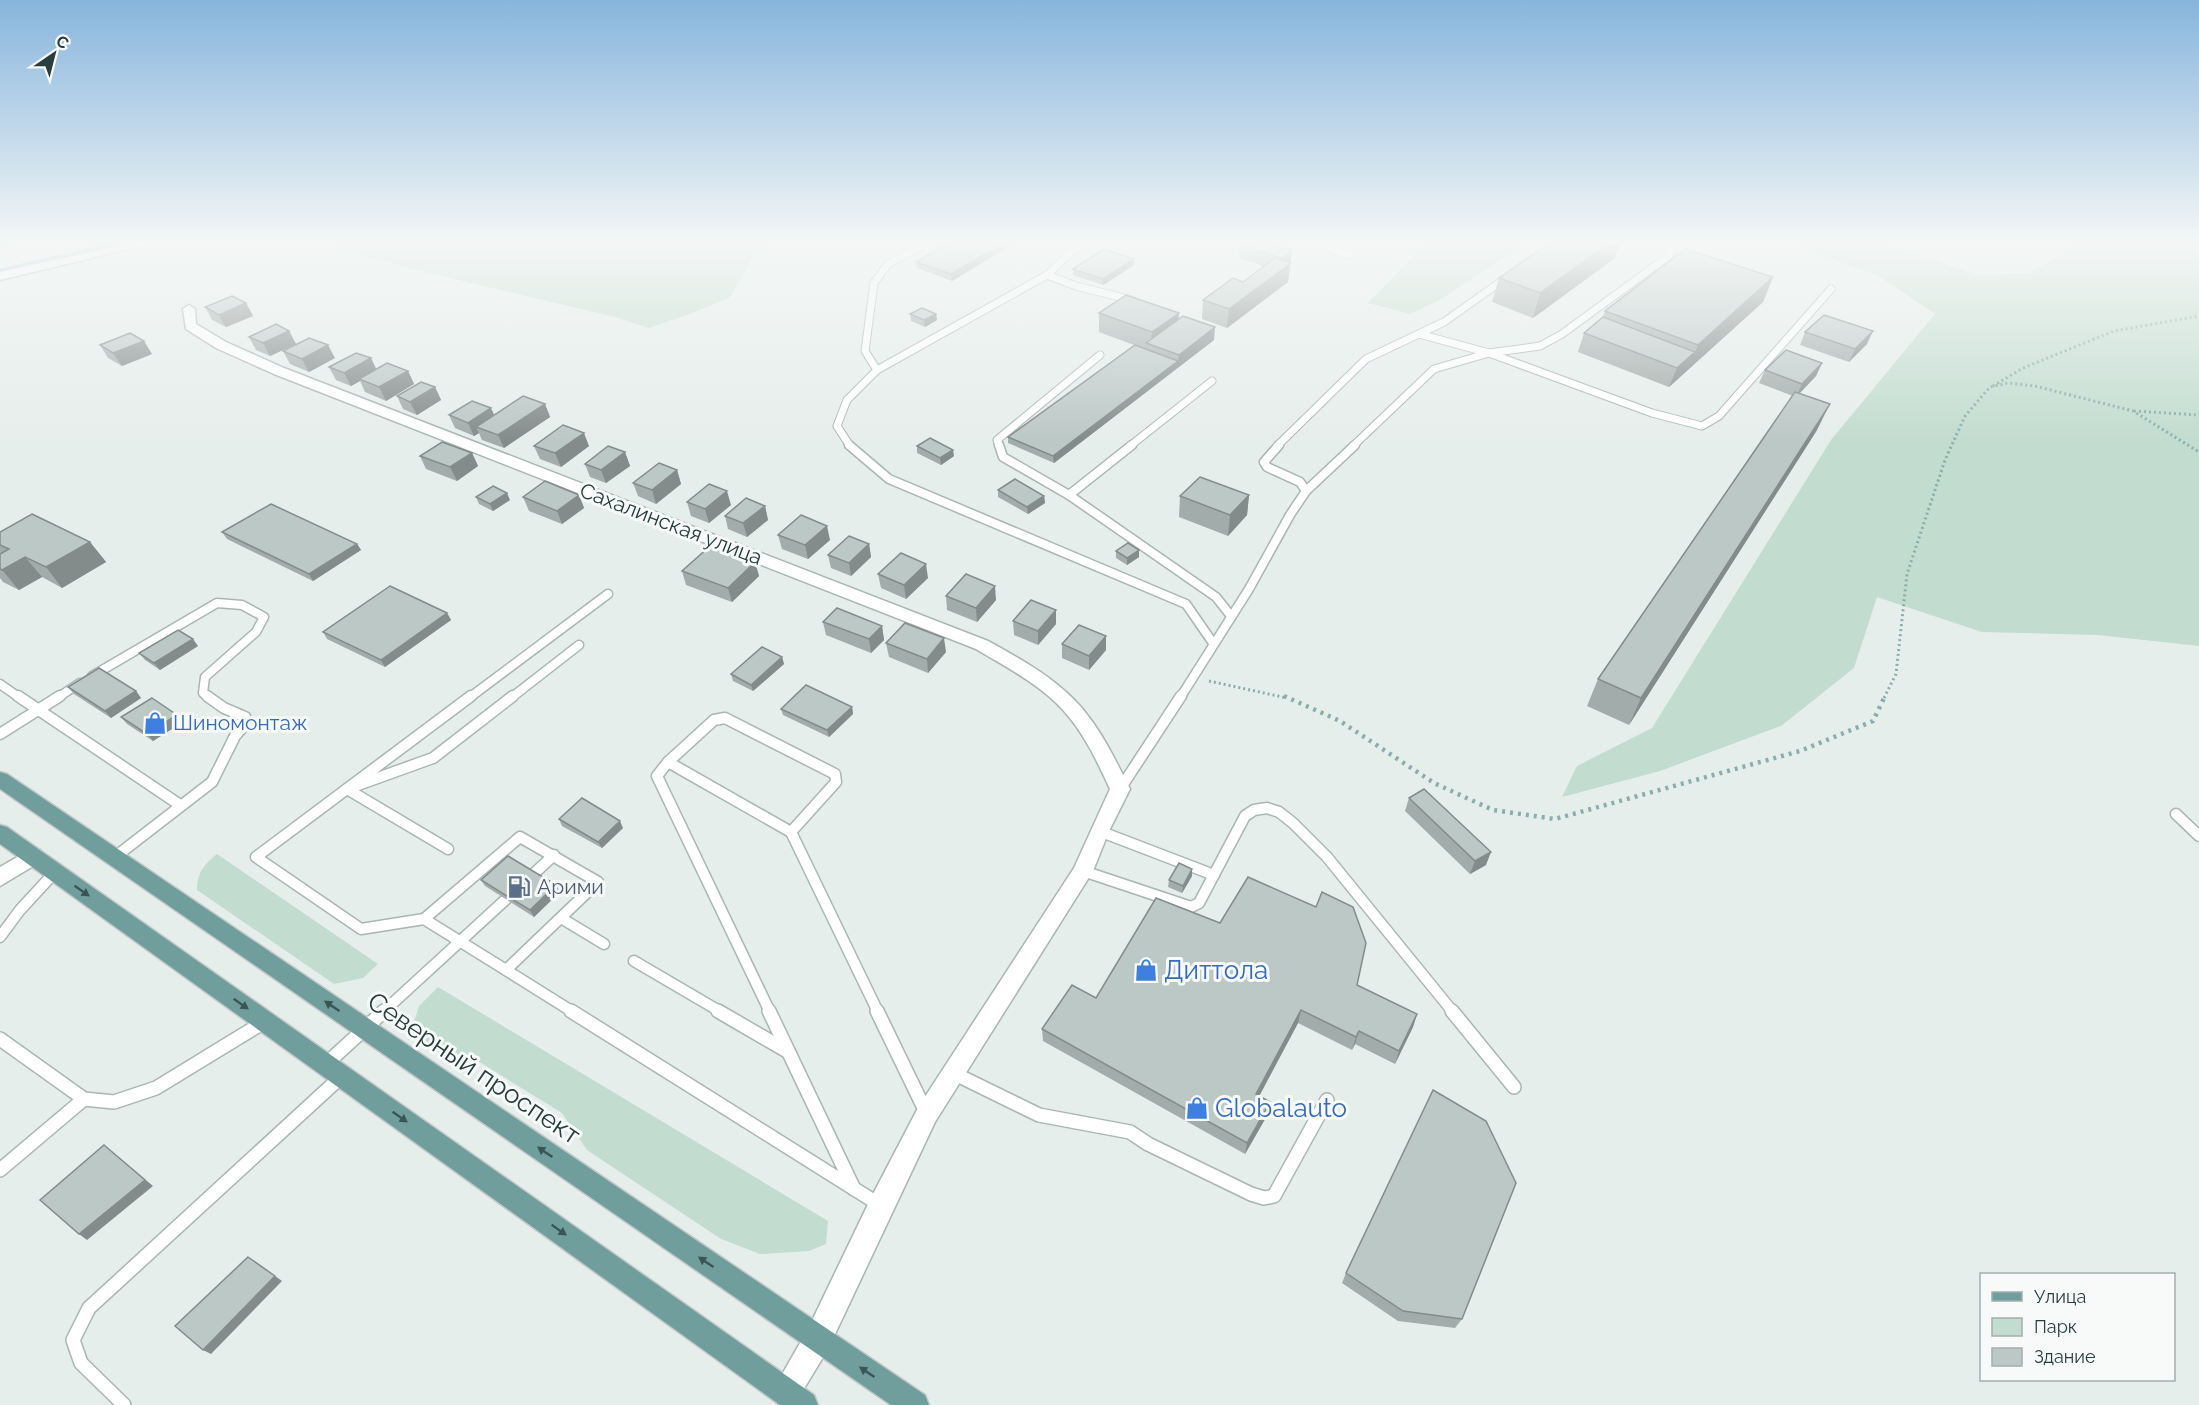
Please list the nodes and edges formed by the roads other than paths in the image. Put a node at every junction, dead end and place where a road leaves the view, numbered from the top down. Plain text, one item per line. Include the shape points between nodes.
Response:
1 (189, 309) dead end
2 (870, 310) edge
3 (985, 310) edge
4 (1462, 310) edge
5 (1595, 310) edge
6 (1813, 310) edge
7 (1419, 334) junction
8 (1489, 354) junction
9 (1100, 355) dead end
10 (877, 370) junction
11 (1212, 381) dead end
12 (1306, 491) junction
13 (1069, 495) junction
14 (608, 594) dead end
15 (1231, 616) junction
16 (1214, 643) junction
17 (579, 645) dead end
18 (0, 684) edge
19 (40, 709) junction
20 (0, 734) edge
21 (668, 762) junction
22 (0, 779) edge
23 (347, 789) junction
24 (1120, 789) junction
25 (180, 805) junction
26 (2176, 814) dead end
27 (1099, 831) junction
28 (791, 832) junction
29 (0, 833) edge
30 (2199, 836) edge
31 (448, 849) dead end
32 (554, 855) junction
33 (33, 856) junction
34 (115, 857) junction
35 (1083, 871) junction
36 (55, 872) junction
37 (1214, 875) junction
38 (0, 878) edge
39 (561, 918) junction
40 (424, 919) junction
41 (0, 937) edge
42 (459, 941) junction
43 (604, 944) dead end
44 (634, 961) dead end
45 (506, 970) junction
46 (265, 1022) junction
47 (364, 1028) junction
48 (0, 1039) edge
49 (788, 1052) junction
50 (334, 1070) junction
51 (953, 1073) junction
52 (1514, 1087) dead end
53 (84, 1099) junction
54 (1327, 1100) dead end
55 (927, 1114) junction
56 (0, 1170) edge
57 (854, 1189) junction
58 (881, 1205) junction
59 (818, 1339) junction
60 (795, 1398) edge
61 (124, 1405) edge
62 (915, 1405) edge

1 - 24 street, Сахалинская улица via 190,326 279,371 982,645 1026,670 1069,704 1102,753
2 - 10 lane via 865,351
3 - 10 lane
4 - 7 lane
5 - 8 lane via 1540,346
6 - 8 lane via 1719,416 1702,426 1652,413
7 - 8 lane
7 - 12 lane via 1366,359 1266,457 1267,467 1300,482
8 - 12 lane via 1434,369
9 - 13 lane via 997,440 1003,457
10 - 16 lane via 847,400 837,426 853,450 889,479 1186,604
11 - 13 lane
12 - 15 lane via 1286,518
13 - 15 lane via 1215,597
14 - 23 lane
15 - 16 lane
16 - 24 lane
17 - 23 lane via 433,758
18 - 19 lane
19 - 20 lane
19 - 25 lane
19 - 25 lane via 217,603 233,601 250,607 264,617 256,632 205,676 203,693 245,717 243,727 212,782
21 - 28 lane
21 - 28 lane via 714,720 725,718 835,774 836,782
21 - 49 lane via 657,776
22 - 34 main road, Северный проспект
23 - 31 lane
23 - 40 lane via 256,857 361,930
24 - 27 street
25 - 34 lane
26 - 30 lane
27 - 35 street
27 - 37 lane
28 - 55 lane
29 - 33 main road
32 - 39 lane via 598,882
32 - 40 lane via 520,837
32 - 42 lane
33 - 36 main road
33 - 38 street
47 -> 34 main road, Северный проспект
35 - 37 lane via 1191,907 1199,903
35 - 51 street
36 - 41 lane
36 -> 46 main road
37 - 52 lane via 1245,816 1267,808 1279,812 1327,857
39 - 43 lane
39 - 45 lane
40 - 42 lane
42 - 45 lane
42 - 47 lane
44 - 49 lane
45 - 57 lane
46 - 50 main road
46 - 53 lane via 156,1088 114,1102
47 - 50 lane
59 -> 47 main road, Северный проспект
48 - 53 lane
49 - 57 lane
50 -> 60 main road
50 - 61 lane via 89,1308 73,1340 81,1363
51 - 54 lane via 1040,1115 1130,1132 1264,1198 1274,1196
51 - 55 street
53 - 56 lane
55 - 58 street
57 - 58 lane
58 - 59 street
59 - 60 street
62 -> 59 main road, Северный проспект

